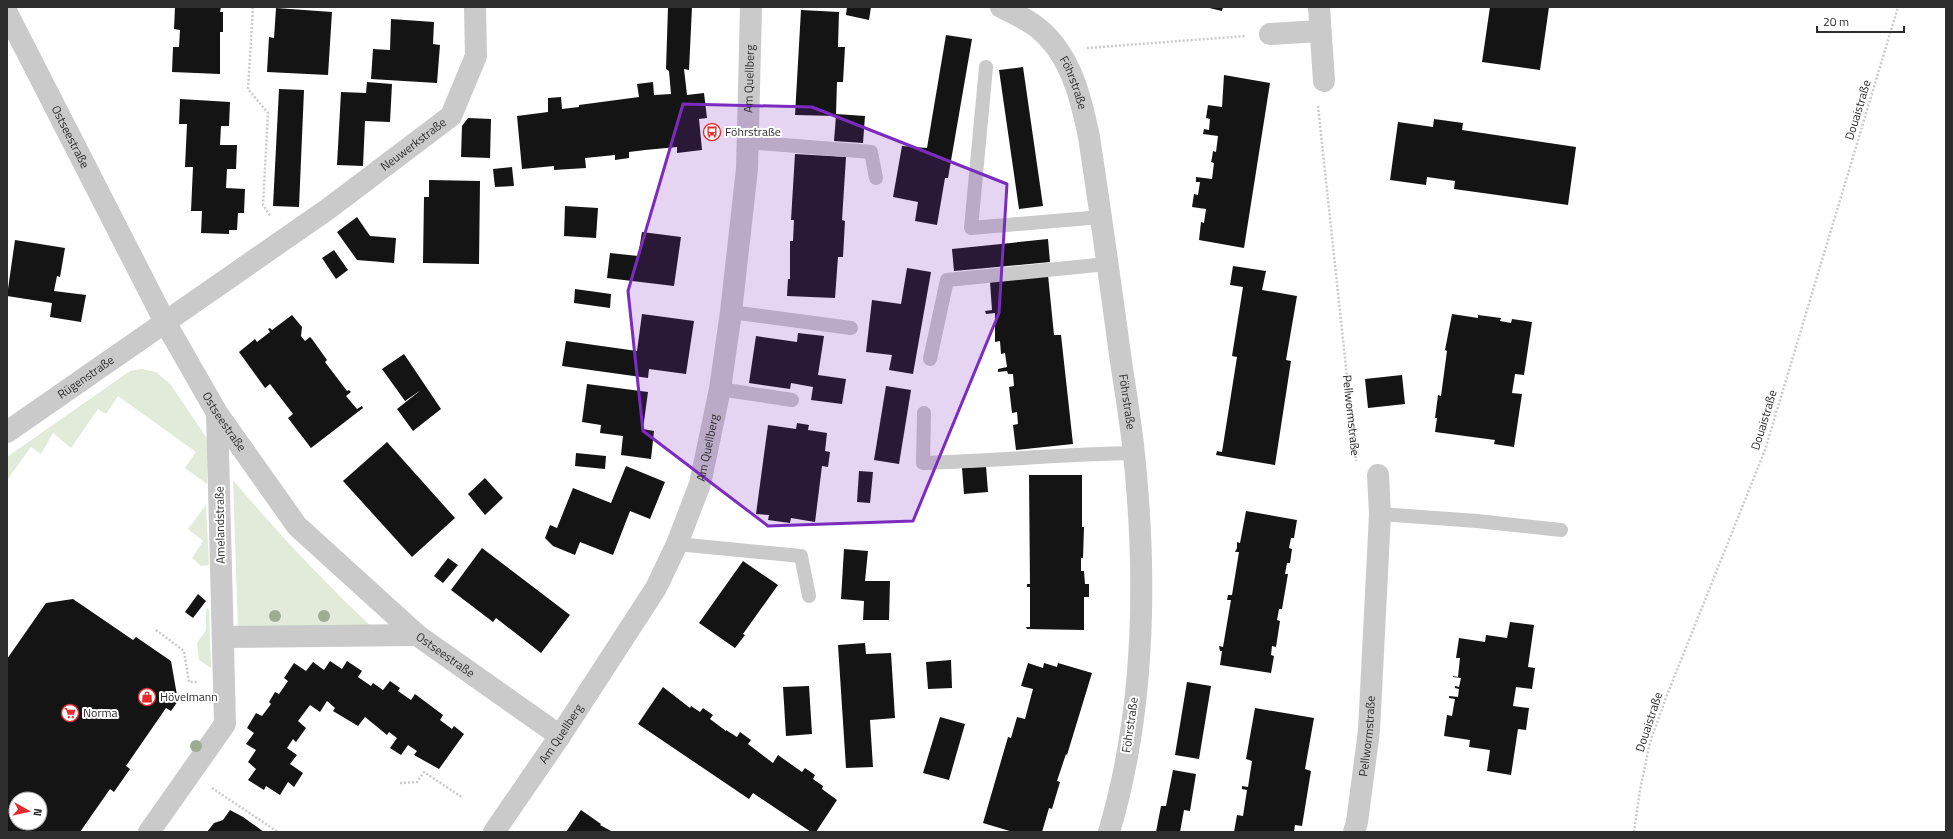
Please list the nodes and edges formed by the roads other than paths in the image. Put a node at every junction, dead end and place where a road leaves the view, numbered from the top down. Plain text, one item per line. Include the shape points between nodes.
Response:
1 (475, 7) edge
2 (751, 7) edge
3 (1319, 7) edge
4 (1015, 10) edge
5 (7, 12) edge
6 (1320, 31) junction
7 (1270, 34) road end
8 (986, 67) dead end
9 (1324, 81) road end
10 (747, 142) junction
11 (876, 178) dead end
12 (1101, 217) junction
13 (1107, 264) junction
14 (732, 312) junction
15 (165, 322) junction
16 (851, 328) dead end
17 (930, 359) dead end
18 (720, 389) junction
19 (792, 400) dead end
20 (217, 413) junction
21 (924, 413) dead end
22 (7, 432) edge
23 (1134, 453) junction
24 (1378, 475) road end
25 (1380, 514) junction
26 (1561, 530) dead end
27 (677, 544) junction
28 (809, 596) dead end
29 (417, 635) junction
30 (223, 637) junction
31 (560, 736) junction
32 (148, 832) edge
33 (494, 832) edge
34 (1109, 832) edge
35 (1354, 832) edge

1 - 15 street, Neuwerkstraße via 476,56 451,116 328,209
2 - 10 street, Am Quellberg
3 - 6 street
4 - 12 street, Föhrstraße via 1038,28 1059,50 1080,94
5 - 15 street, Ostseestraße
6 - 7 street
6 - 9 street
8 - 12 lane via 971,228
10 - 11 lane via 871,152
10 - 14 street, Am Quellberg via 747,169
12 - 13 street, Föhrstraße
13 - 17 lane via 946,280
13 - 23 street, Föhrstraße
14 - 16 lane
14 - 18 street, Am Quellberg
15 - 20 street, Ostseestraße
15 - 22 street, Rügenstraße
18 - 19 lane
18 - 27 street, Am Quellberg via 700,484
20 - 29 street, Ostseestraße via 297,526
20 - 30 street, Amelandstraße
21 - 23 lane via 923,463
23 - 34 street, Föhrstraße via 1141,561 1140,642 1132,720 1120,796
24 - 25 street, Pellwormstraße
25 - 26 lane
25 - 35 street, Pellwormstraße via 1369,731
27 - 28 lane via 802,556
27 - 31 street, Am Quellberg via 656,588
29 - 30 street
29 - 31 street, Ostseestraße
30 - 32 street, Amelandstraße via 225,724
31 - 33 street, Am Quellberg

